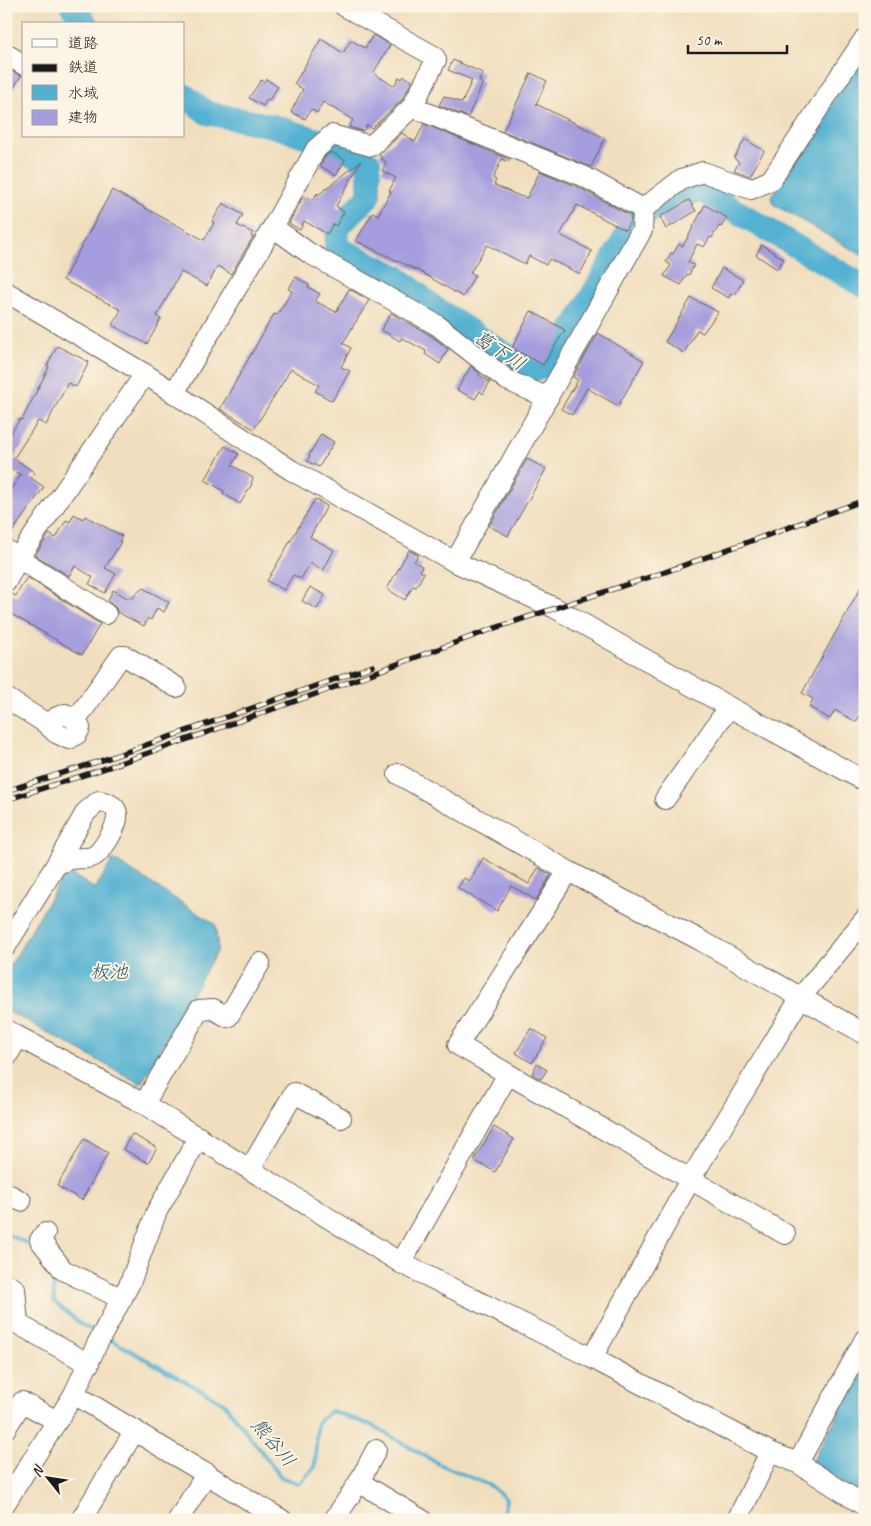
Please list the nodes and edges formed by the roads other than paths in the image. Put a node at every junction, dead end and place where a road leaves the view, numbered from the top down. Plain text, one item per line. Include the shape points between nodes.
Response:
1 (348, 7) edge
2 (865, 38) edge
3 (6, 54) edge
4 (22, 65) edge
5 (412, 107) junction
6 (643, 209) junction
7 (273, 227) junction
8 (6, 292) edge
9 (144, 374) junction
10 (174, 393) junction
11 (548, 398) junction
12 (13, 554) edge
13 (455, 562) junction
14 (6, 582) edge
15 (106, 614) dead end
16 (176, 688) dead end
17 (6, 698) edge
18 (729, 706) junction
19 (398, 774) dead end
20 (865, 781) edge
21 (665, 799) dead end
22 (56, 865) dead end
23 (568, 871) junction
24 (865, 919) edge
25 (6, 946) edge
26 (260, 963) dead end
27 (801, 998) junction
28 (12, 1033) edge
29 (865, 1034) edge
30 (6, 1058) edge
31 (508, 1074) junction
32 (144, 1104) junction
33 (341, 1118) dead end
34 (199, 1137) junction
35 (250, 1169) junction
36 (690, 1180) junction
37 (44, 1233) dead end
38 (785, 1234) dead end
39 (401, 1263) junction
40 (6, 1284) edge
41 (122, 1299) junction
42 (865, 1339) edge
43 (592, 1358) junction
44 (89, 1364) junction
45 (74, 1394) junction
46 (57, 1421) junction
47 (6, 1428) edge
48 (135, 1430) junction
49 (376, 1450) dead end
50 (770, 1452) junction
51 (798, 1463) junction
52 (207, 1473) junction
53 (359, 1482) junction
54 (6, 1502) edge
55 (865, 1506) edge
56 (272, 1517) edge
57 (81, 1520) edge
58 (178, 1520) edge
59 (334, 1520) edge
60 (422, 1520) edge
61 (737, 1520) edge

1 - 5 street via 434,56 436,60
2 - 6 street via 771,180 751,189 703,172 682,179
3 - 4 street
5 - 6 street via 583,176
5 - 7 street via 371,146 332,135 316,149
6 - 11 street via 642,230
7 - 10 street
7 - 11 street via 309,253 437,325 507,380
8 - 9 street
9 - 10 street
9 - 12 street
10 - 13 street via 291,470
11 - 13 street
12 - 14 street
12 - 15 street
13 - 18 street via 555,608
16 - 17 street via 121,656 76,720 80,728 69,739
18 - 20 street
18 - 21 street
19 - 23 street
22 - 25 street
23 - 27 street via 700,940
23 - 31 street via 458,1045
24 - 27 street
26 - 32 street via 228,1017 213,1010 199,1010
27 - 29 street
27 - 36 street
28 - 30 street
28 - 32 street
31 - 36 street
31 - 39 street
32 - 34 street
33 - 35 street via 294,1093
34 - 35 street
34 - 41 street via 157,1211
35 - 39 street
36 - 38 street
36 - 43 street
37 - 41 street via 40,1240 64,1270
39 - 43 street
40 - 44 street via 15,1289 18,1324
41 - 44 street
42 - 51 street
43 - 50 street
44 - 45 street
45 - 46 street
45 - 48 street
46 - 47 street via 22,1402
46 - 54 street
48 - 52 street
48 - 57 street
49 - 53 street
50 - 51 street
50 - 61 street
51 - 55 street
52 - 56 street
52 - 58 street
53 - 59 street
53 - 60 street

